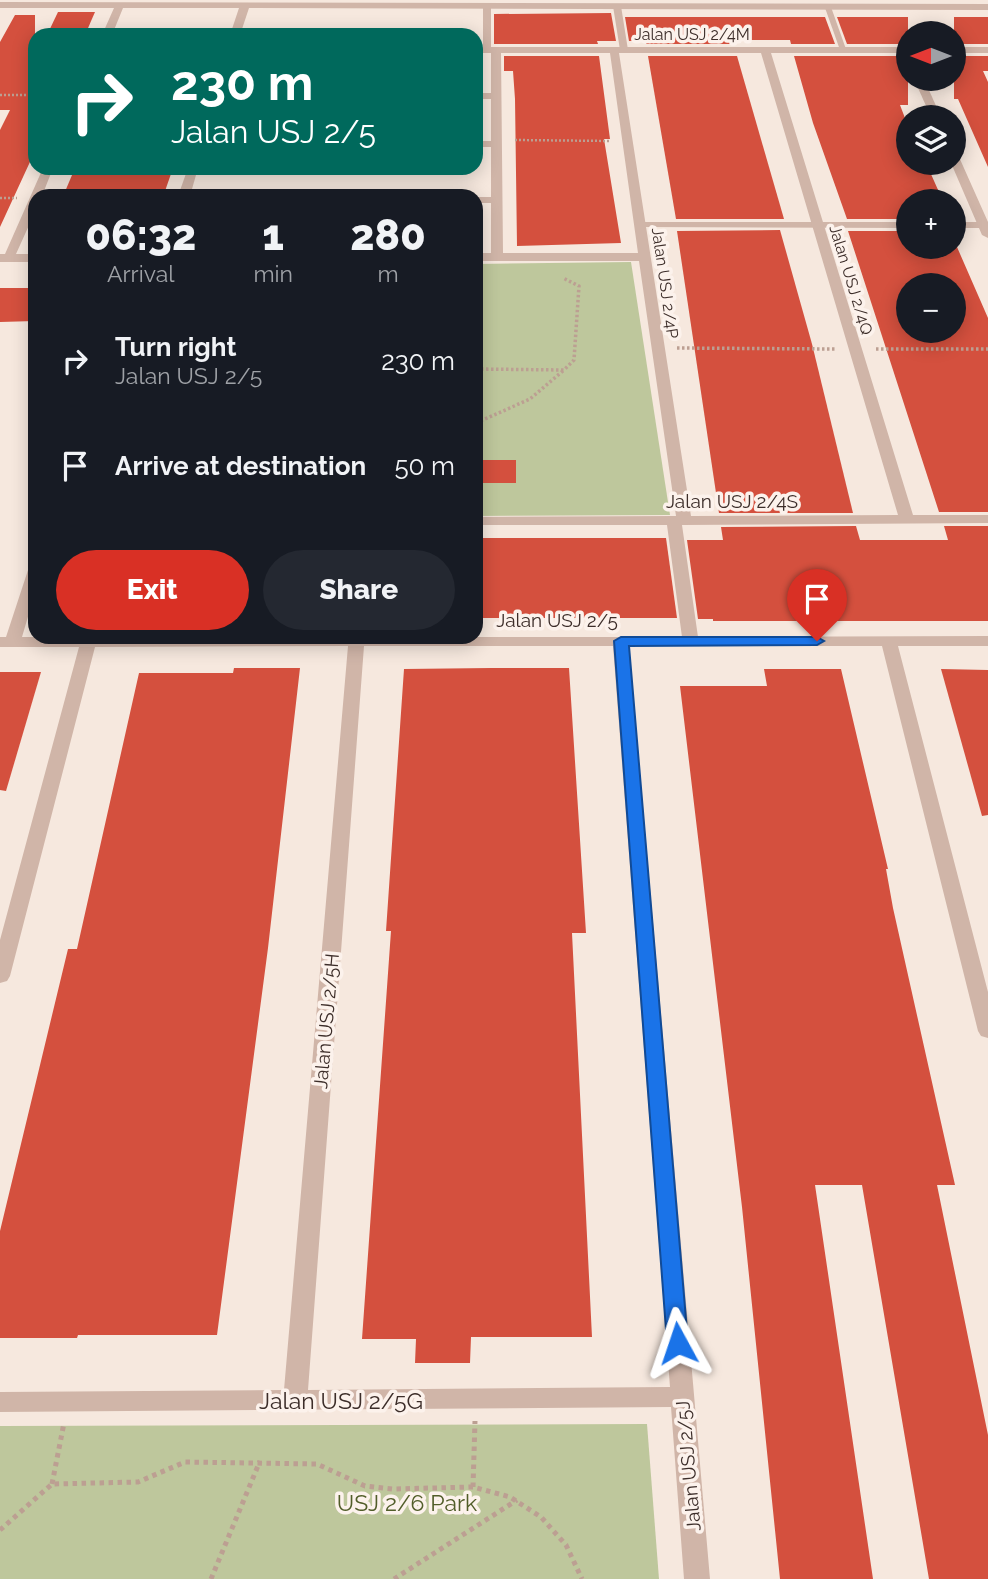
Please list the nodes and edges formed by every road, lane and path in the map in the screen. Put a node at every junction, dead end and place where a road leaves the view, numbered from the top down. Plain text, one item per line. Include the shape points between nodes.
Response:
1 (233, 3) edge
2 (487, 3) edge
3 (604, 3) edge
4 (714, 3) edge
5 (826, 3) edge
6 (120, 5) junction
7 (245, 5) junction
8 (1, 6) edge
9 (617, 6) junction
10 (988, 7) edge
11 (110, 28) edge
12 (237, 28) edge
13 (486, 50) edge
14 (619, 50) junction
15 (765, 50) junction
16 (844, 50) junction
17 (966, 50) edge
18 (988, 50) edge
19 (896, 51) edge
20 (0, 95) edge
21 (28, 95) edge
22 (483, 96) edge
23 (496, 96) junction
24 (627, 141) junction
25 (496, 142) junction
26 (483, 143) edge
27 (962, 175) edge
28 (483, 200) edge
29 (496, 200) junction
30 (28, 212) edge
31 (640, 224) junction
32 (818, 225) junction
33 (896, 225) edge
34 (966, 226) edge
35 (986, 228) edge
36 (483, 257) edge
37 (497, 257) junction
38 (645, 257) junction
39 (4, 258) edge
40 (28, 258) edge
41 (554, 278) dead end
42 (658, 348) junction
43 (856, 349) junction
44 (988, 349) edge
45 (483, 369) edge
46 (564, 370) junction
47 (483, 420) edge
48 (907, 519) junction
49 (988, 519) edge
50 (679, 520) junction
51 (483, 521) edge
52 (28, 586) edge
53 (483, 641) edge
54 (621, 641) junction
55 (691, 641) junction
56 (889, 641) junction
57 (988, 641) edge
58 (7, 642) edge
59 (28, 642) edge
60 (87, 644) edge
61 (356, 644) edge
62 (0, 976) edge
63 (988, 1031) edge
64 (682, 1397) junction
65 (475, 1399) junction
66 (295, 1400) junction
67 (67, 1401) junction
68 (0, 1402) edge
69 (260, 1461) junction
70 (52, 1484) junction
71 (473, 1487) junction
72 (517, 1500) junction
73 (0, 1531) edge
74 (211, 1579) edge
75 (394, 1579) edge
76 (582, 1579) edge
77 (697, 1579) edge

1 - 6 street
1 - 7 street
2 - 3 street
2 - 7 street
2 - 13 lane
3 - 9 street
4 - 5 street
4 - 9 street
5 - 10 street
5 - 16 lane
6 - 8 street
6 - 11 street
7 - 12 street
9 - 14 lane
13 - 14 street, Jalan USJ 2/4M
13 - 23 street
14 - 15 street, Jalan USJ 2/4M
14 - 24 street, Jalan USJ 2/4P
15 - 16 street, Jalan USJ 2/4M
15 - 32 street, Jalan USJ 2/4Q
16 - 19 street, Jalan USJ 2/4M
17 - 18 street
20 - 21 path
22 - 23 street
23 - 25 street
24 - 25 path
24 - 31 street, Jalan USJ 2/4P
25 - 26 street
25 - 29 street
27 - 35 street
28 - 29 street
29 - 37 street
30 - 39 street
31 - 32 lane
31 - 38 street, Jalan USJ 2/4P
32 - 33 lane
32 - 43 street, Jalan USJ 2/4Q
34 - 35 lane
36 - 37 street
37 - 38 street
38 - 42 street, Jalan USJ 2/4P
39 - 40 street
41 - 46 path via 566,278 579,286 574,360
42 - 43 path
42 - 50 street, Jalan USJ 2/4P
43 - 44 path
43 - 48 street, Jalan USJ 2/4Q
45 - 46 path
46 - 47 path via 530,400
48 - 49 street, Jalan USJ 2/4S
48 - 50 street, Jalan USJ 2/4S
50 - 51 street, Jalan USJ 2/4S
50 - 55 street, Jalan USJ 2/4P
52 - 58 street
53 - 54 street, Jalan USJ 2/5
54 - 55 street, Jalan USJ 2/5
54 - 64 street, Jalan USJ 2/5J
55 - 56 street, Jalan USJ 2/5
56 - 57 street, Jalan USJ 2/5
56 - 63 street
58 - 59 street, Jalan USJ 2/5
60 - 62 street
61 - 66 street, Jalan USJ 2/5H
64 - 65 street, Jalan USJ 2/5G
64 - 77 street, Jalan USJ 2/5J
65 - 66 street, Jalan USJ 2/5G
65 - 71 path
66 - 67 street, Jalan USJ 2/5G
67 - 68 street, Jalan USJ 2/5G
67 - 70 path
69 - 70 path via 185,1462 138,1482
69 - 71 path via 317,1464 366,1486
69 - 74 path
70 - 73 path
71 - 72 path
72 - 75 path
72 - 76 path via 558,1532

